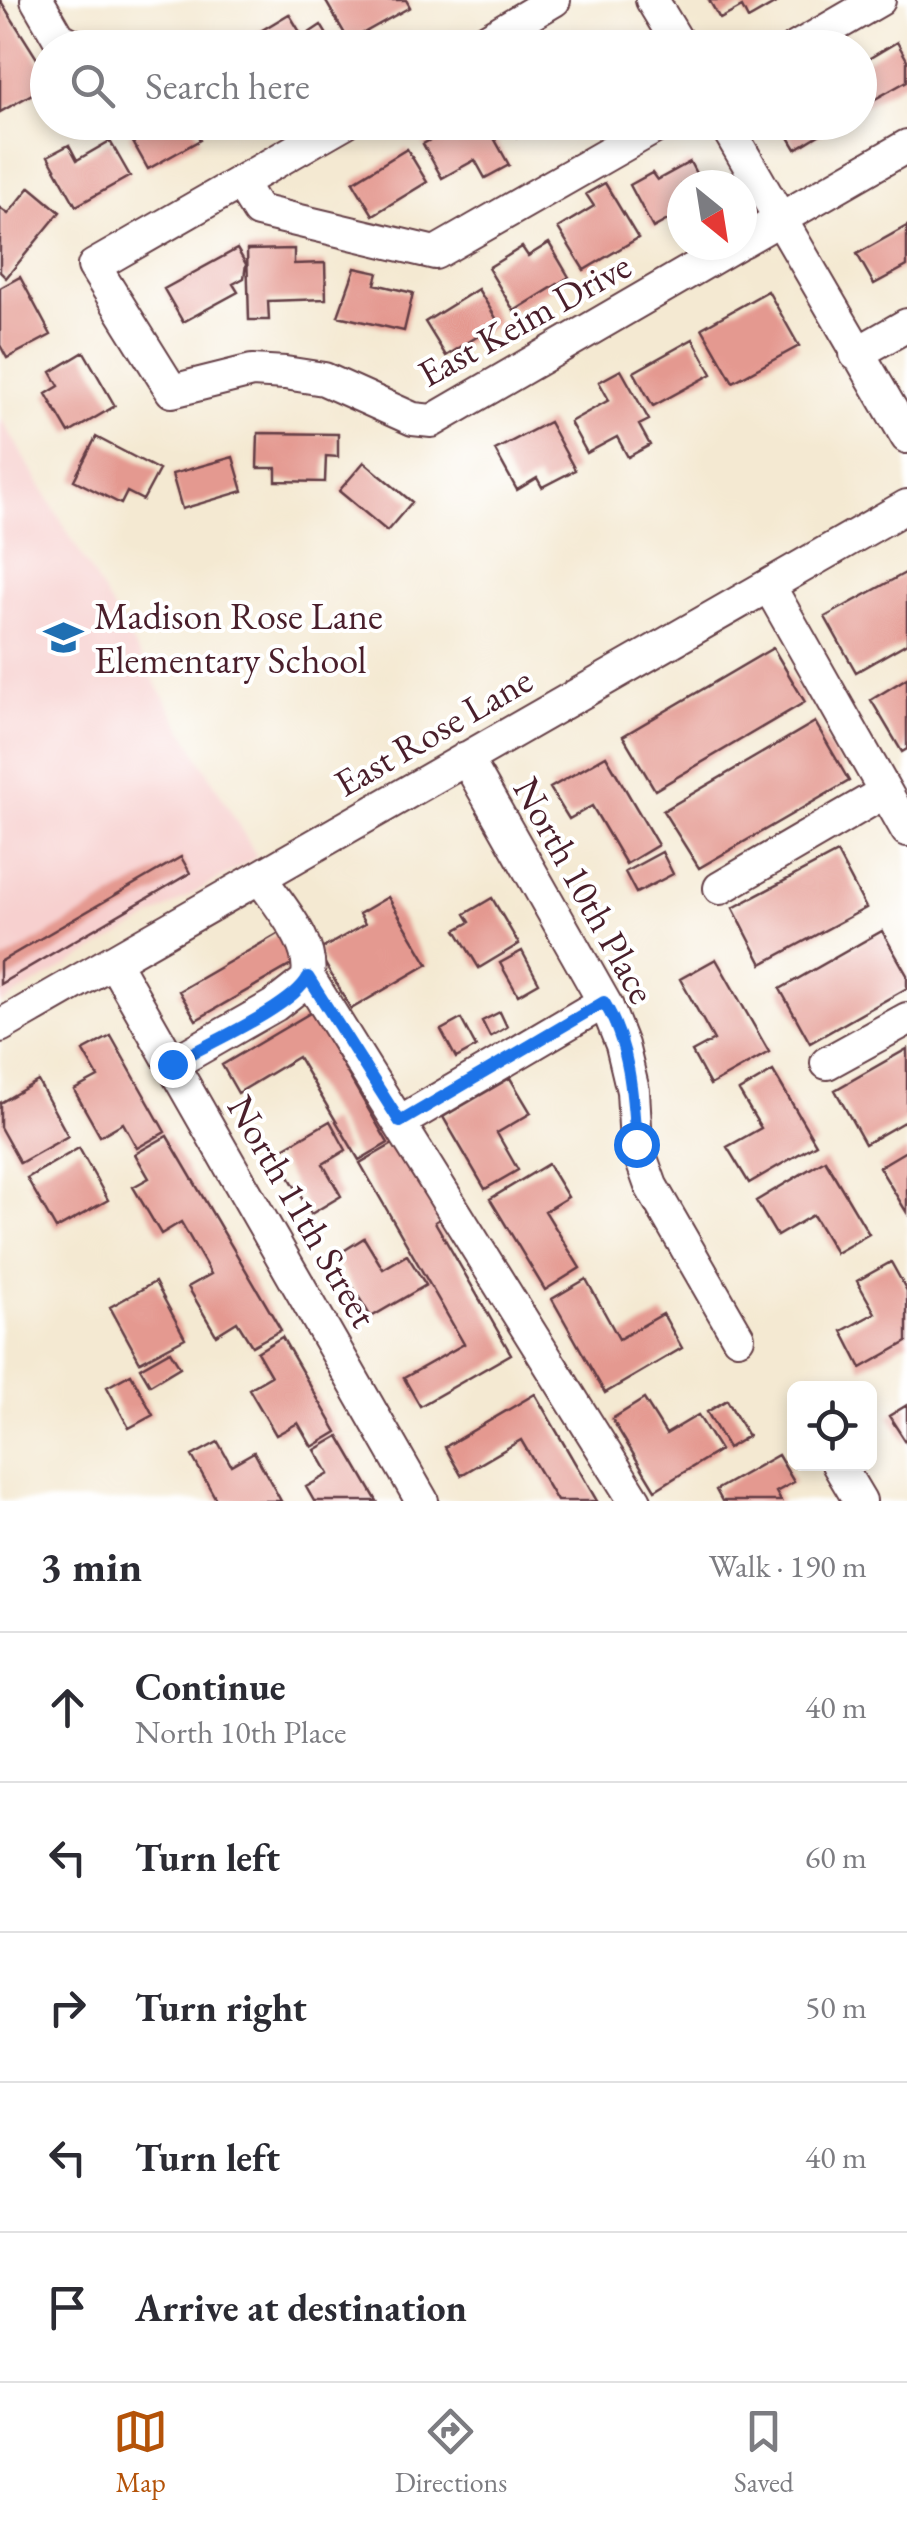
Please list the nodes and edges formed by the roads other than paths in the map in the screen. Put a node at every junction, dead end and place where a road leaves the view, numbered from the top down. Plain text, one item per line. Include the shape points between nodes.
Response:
1 (37, 0) edge
2 (554, 0) edge
3 (652, 0) edge
4 (879, 0) edge
5 (54, 30) edge
6 (503, 30) edge
7 (670, 30) edge
8 (827, 30) edge
9 (315, 140) edge
10 (633, 140) edge
11 (734, 140) edge
12 (907, 146) edge
13 (241, 184) junction
14 (777, 220) junction
15 (757, 232) edge
16 (709, 260) edge
17 (907, 325) edge
18 (856, 354) junction
19 (907, 437) edge
20 (907, 506) edge
21 (768, 586) junction
22 (466, 758) junction
23 (884, 793) junction
24 (907, 830) edge
25 (260, 876) junction
26 (720, 888) dead end
27 (113, 962) junction
28 (308, 977) junction
29 (604, 1002) junction
30 (907, 1019) edge
31 (0, 1026) edge
32 (172, 1064) junction
33 (826, 1064) dead end
34 (400, 1122) junction
35 (738, 1337) dead end
36 (842, 1471) edge
37 (422, 1501) edge
38 (636, 1501) edge
39 (860, 1501) edge

1 - 5 street
2 - 6 street
3 - 7 street
4 - 8 street
9 - 13 street
10 - 13 street via 435,253 258,211
11 - 14 street
12 - 14 street
13 - 16 street, East Keim Drive via 94,266 172,391 252,371 285,373 324,379 413,419 432,421
14 - 15 street
14 - 18 street
17 - 18 street
18 - 19 street
20 - 21 street, East Rose Lane
21 - 22 street, East Rose Lane
21 - 23 street
22 - 25 street, East Rose Lane
22 - 29 street, North 10th Place
23 - 24 street
23 - 26 street
25 - 27 street, East Rose Lane
25 - 28 street via 304,947
27 - 31 street, East Rose Lane
27 - 32 street, North 11th Street
28 - 32 street via 275,1005
28 - 34 street
29 - 34 street
29 - 35 street, North 10th Place via 622,1045 636,1144 651,1186
30 - 33 street
32 - 37 street, North 11th Street
34 - 38 street
36 - 39 street

